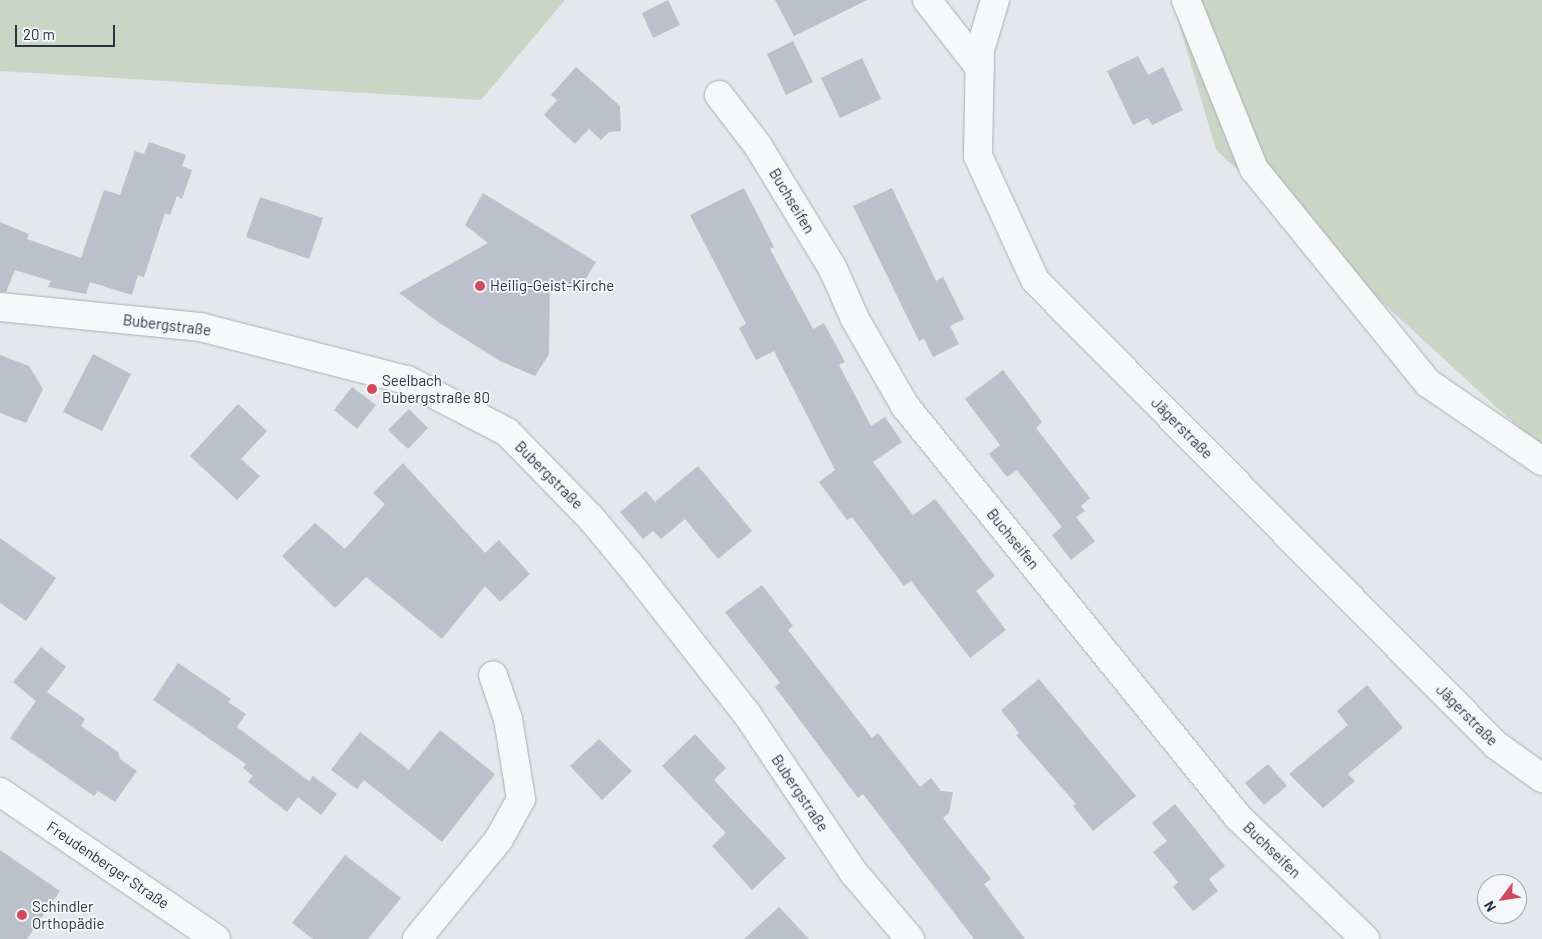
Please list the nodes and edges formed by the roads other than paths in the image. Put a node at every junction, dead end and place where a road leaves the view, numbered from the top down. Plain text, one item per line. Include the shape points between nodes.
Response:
1 (927, 0) edge
2 (994, 0) edge
3 (1186, 0) edge
4 (980, 68) junction
5 (720, 95) dead end
6 (0, 307) edge
7 (1542, 461) edge
8 (493, 675) dead end
9 (1542, 778) edge
10 (0, 792) edge
11 (216, 939) edge
12 (417, 939) edge
13 (910, 939) edge
14 (1365, 939) edge

1 - 4 street
2 - 4 street, Jägerstraße via 980,50
3 - 7 street via 1254,168 1428,383
4 - 9 street, Jägerstraße via 978,156 1035,280 1496,745
5 - 14 street, Buchseifen via 758,146 833,268 855,319 905,406 1238,817
6 - 13 street, Bubergstraße via 200,327 408,380 506,432 590,516 630,565 747,714 852,872
8 - 12 street via 510,728 521,799 499,839
10 - 11 street, Freudenberger Straße

